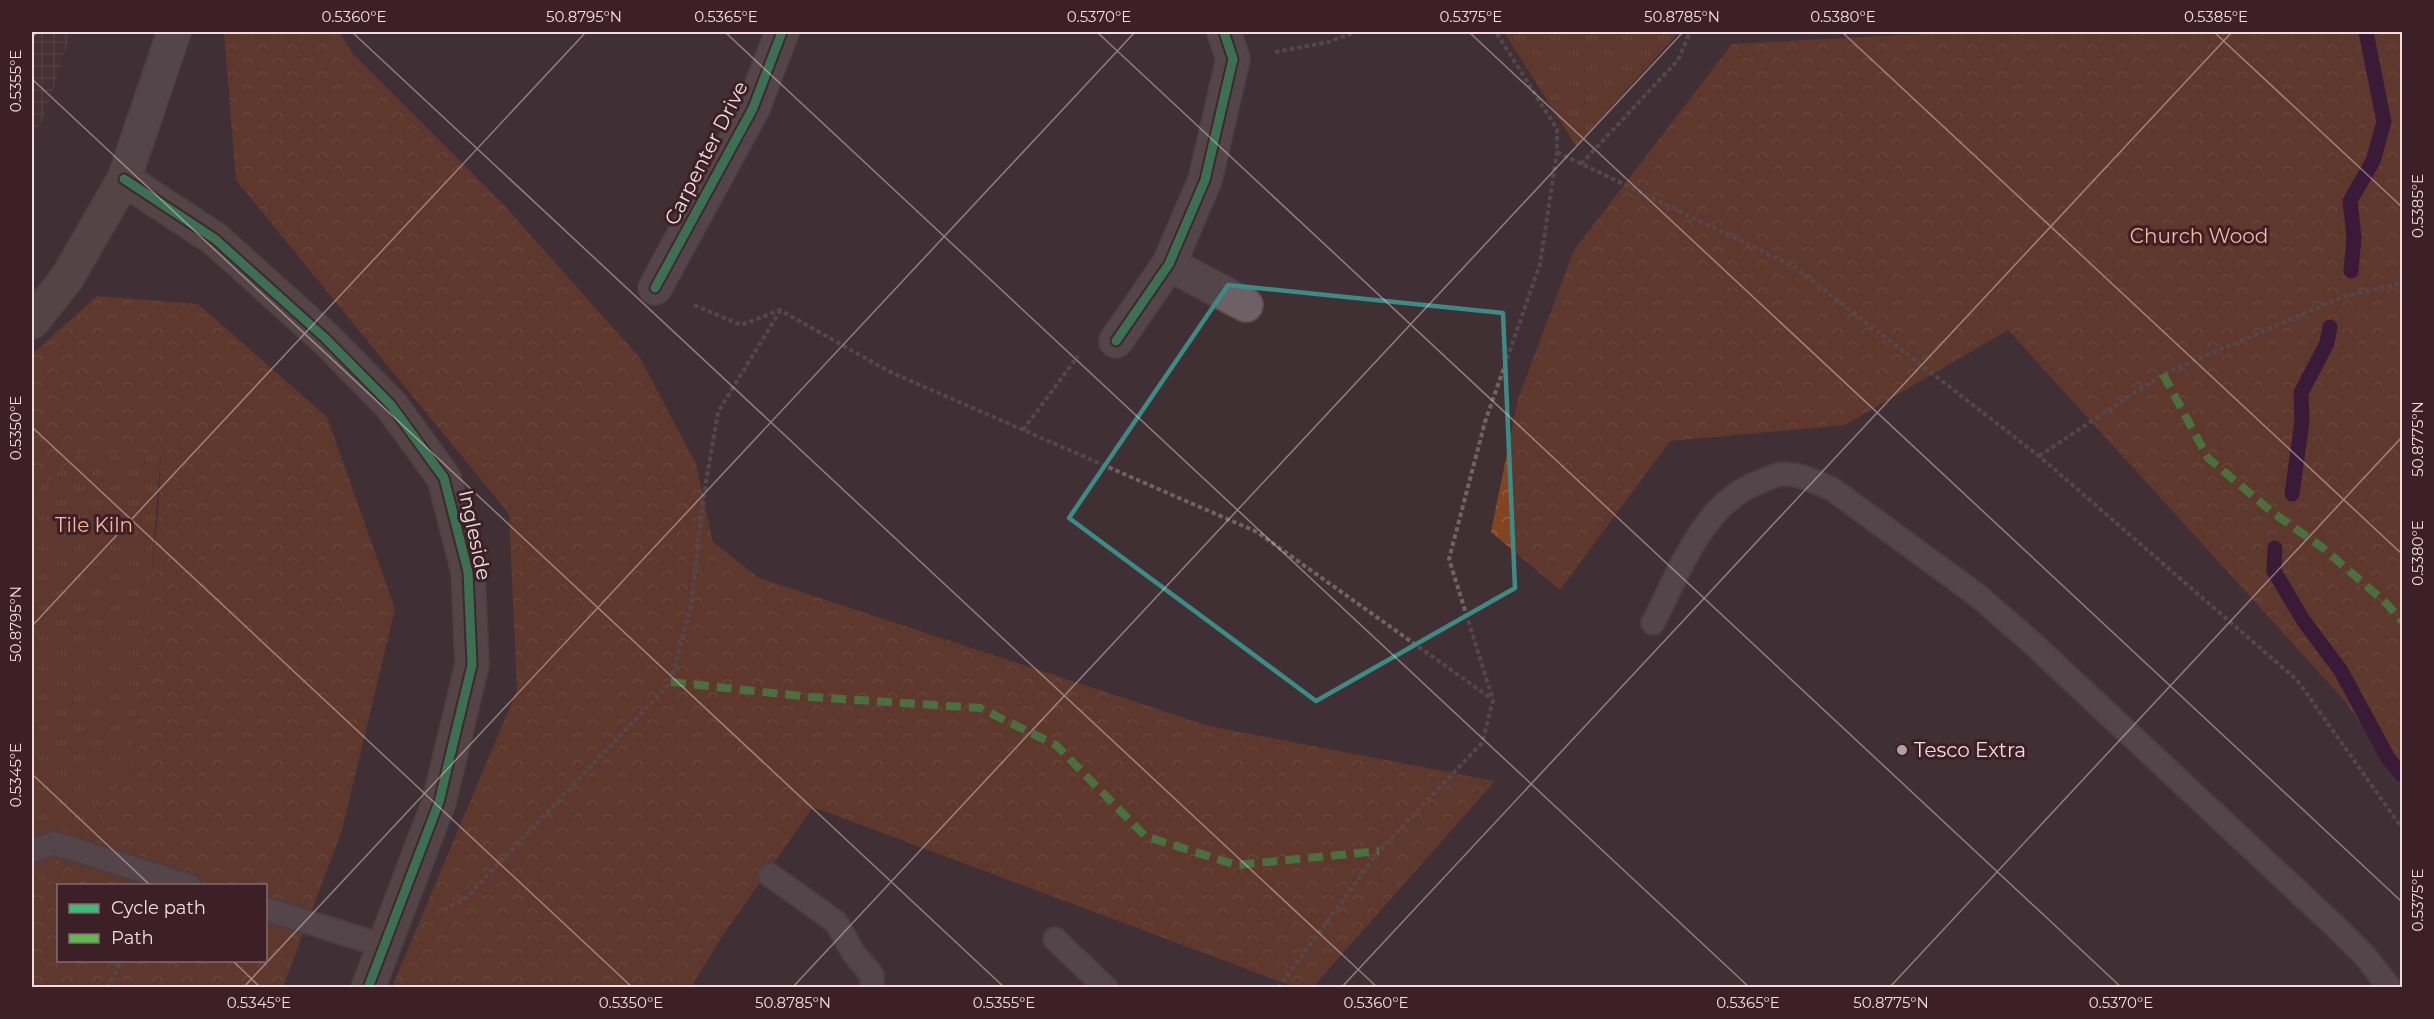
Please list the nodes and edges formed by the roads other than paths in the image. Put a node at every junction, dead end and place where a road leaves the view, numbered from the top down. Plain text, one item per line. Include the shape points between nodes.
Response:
1 (174, 32) edge
2 (782, 32) edge
3 (1228, 45) edge
4 (124, 179) junction
5 (1169, 264) junction
6 (655, 288) road end
7 (1246, 305) dead end
8 (32, 322) edge
9 (1116, 341) road end
10 (1653, 623) dead end
11 (32, 851) edge
12 (770, 875) dead end
13 (187, 884) edge
14 (267, 909) edge
15 (1055, 939) dead end
16 (384, 946) junction
17 (368, 987) edge
18 (872, 987) edge
19 (1106, 987) edge
20 (2390, 987) edge

1 - 4 street
2 - 6 street, Carpenter Drive via 753,108
3 - 5 street via 1205,180
4 - 8 street via 67,278
4 - 16 street, Ingleside via 215,239 325,338 392,405 444,478 468,572 472,665 439,802
5 - 7 street
5 - 9 street
10 - 20 lane via 1698,537 1739,491 1781,474 1805,477 1832,489 1977,595 2030,641 2338,929
11 - 13 lane via 54,843
12 - 18 lane via 836,922 854,954 872,975
14 - 16 lane
15 - 19 lane
16 - 17 street, Ingleside

